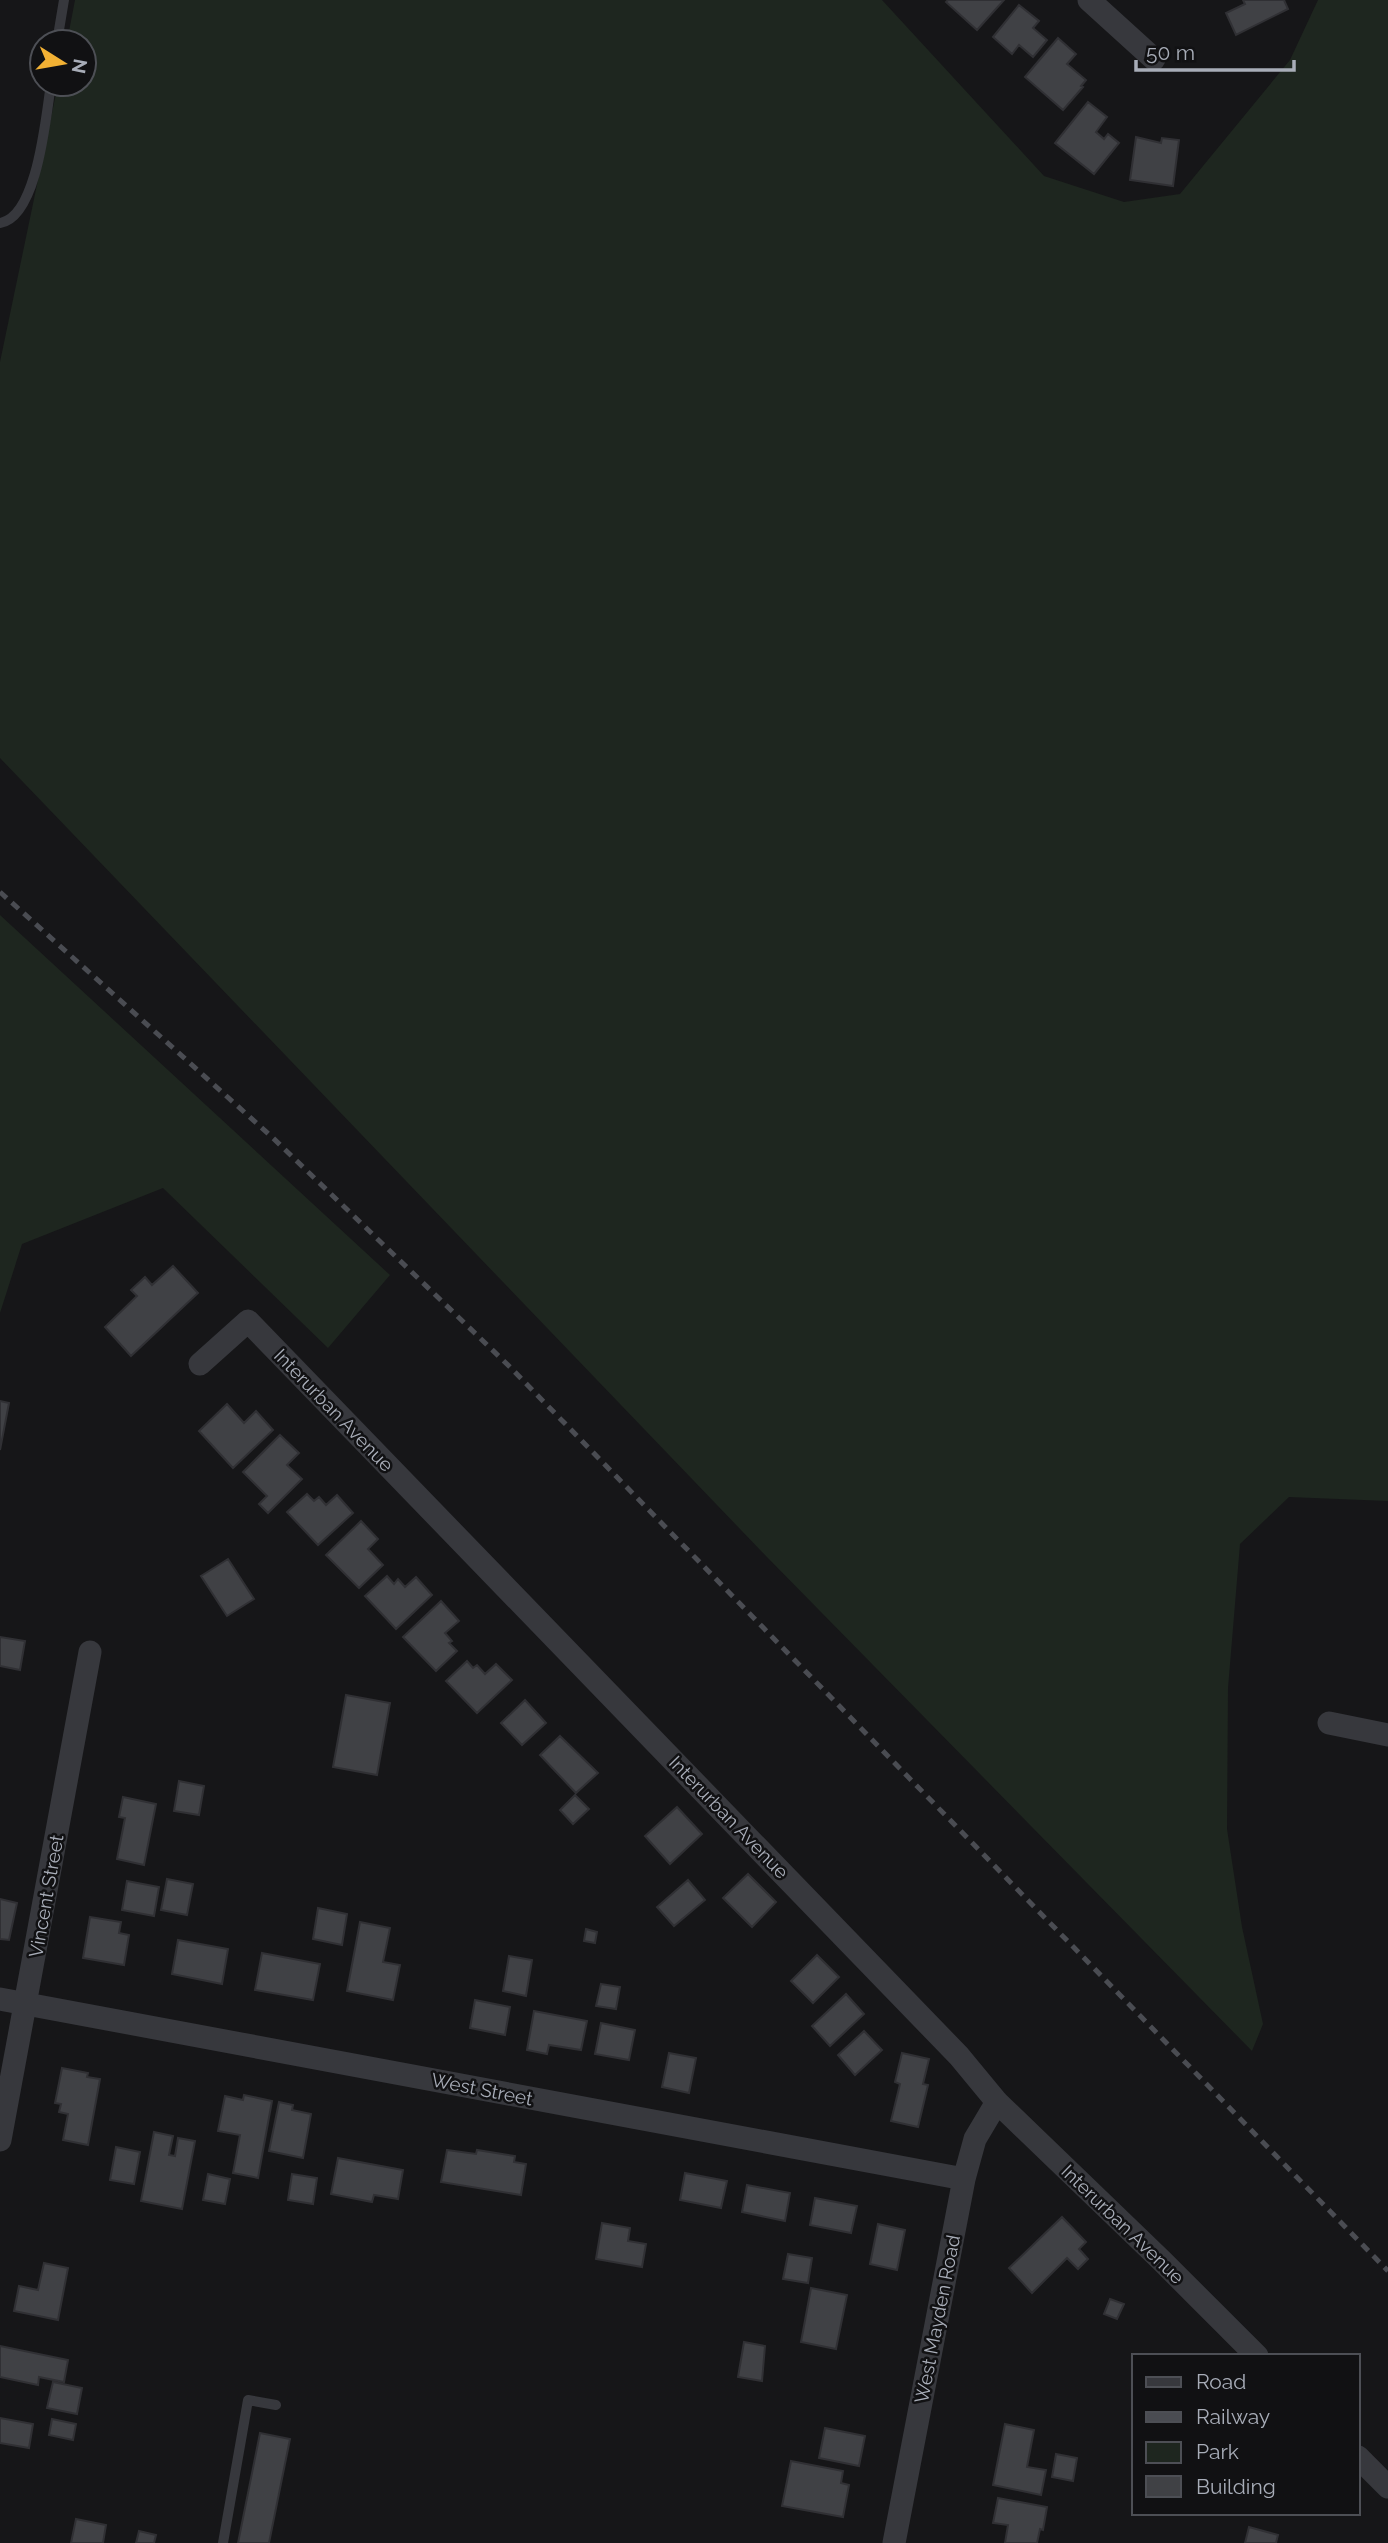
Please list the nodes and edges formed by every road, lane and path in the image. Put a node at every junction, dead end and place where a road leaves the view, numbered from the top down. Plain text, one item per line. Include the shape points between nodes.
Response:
1 (64, 0) edge
2 (1089, 0) edge
3 (59, 28) edge
4 (1154, 59) dead end
5 (49, 98) edge
6 (0, 223) edge
7 (200, 1364) dead end
8 (90, 1652) dead end
9 (1329, 1723) dead end
10 (1388, 1734) edge
11 (0, 1998) edge
12 (26, 2003) junction
13 (997, 2102) junction
14 (0, 2140) edge
15 (964, 2179) junction
16 (1255, 2354) edge
17 (276, 2405) dead end
18 (1360, 2459) edge
19 (1388, 2487) edge
20 (223, 2543) edge
21 (894, 2543) edge

1 - 3 lane
2 - 4 street
5 - 6 lane via 38,166 23,203
7 - 13 street, Interurban Avenue via 248,1321 960,2056
8 - 12 street, Vincent Street
9 - 10 street
11 - 12 street, West Street
12 - 14 street, Vincent Street
12 - 15 street, West Street
13 - 15 street, West Mayden Road via 975,2139
13 - 16 street, Interurban Avenue
15 - 21 street, West Mayden Road
17 - 20 lane via 248,2400
18 - 19 street

